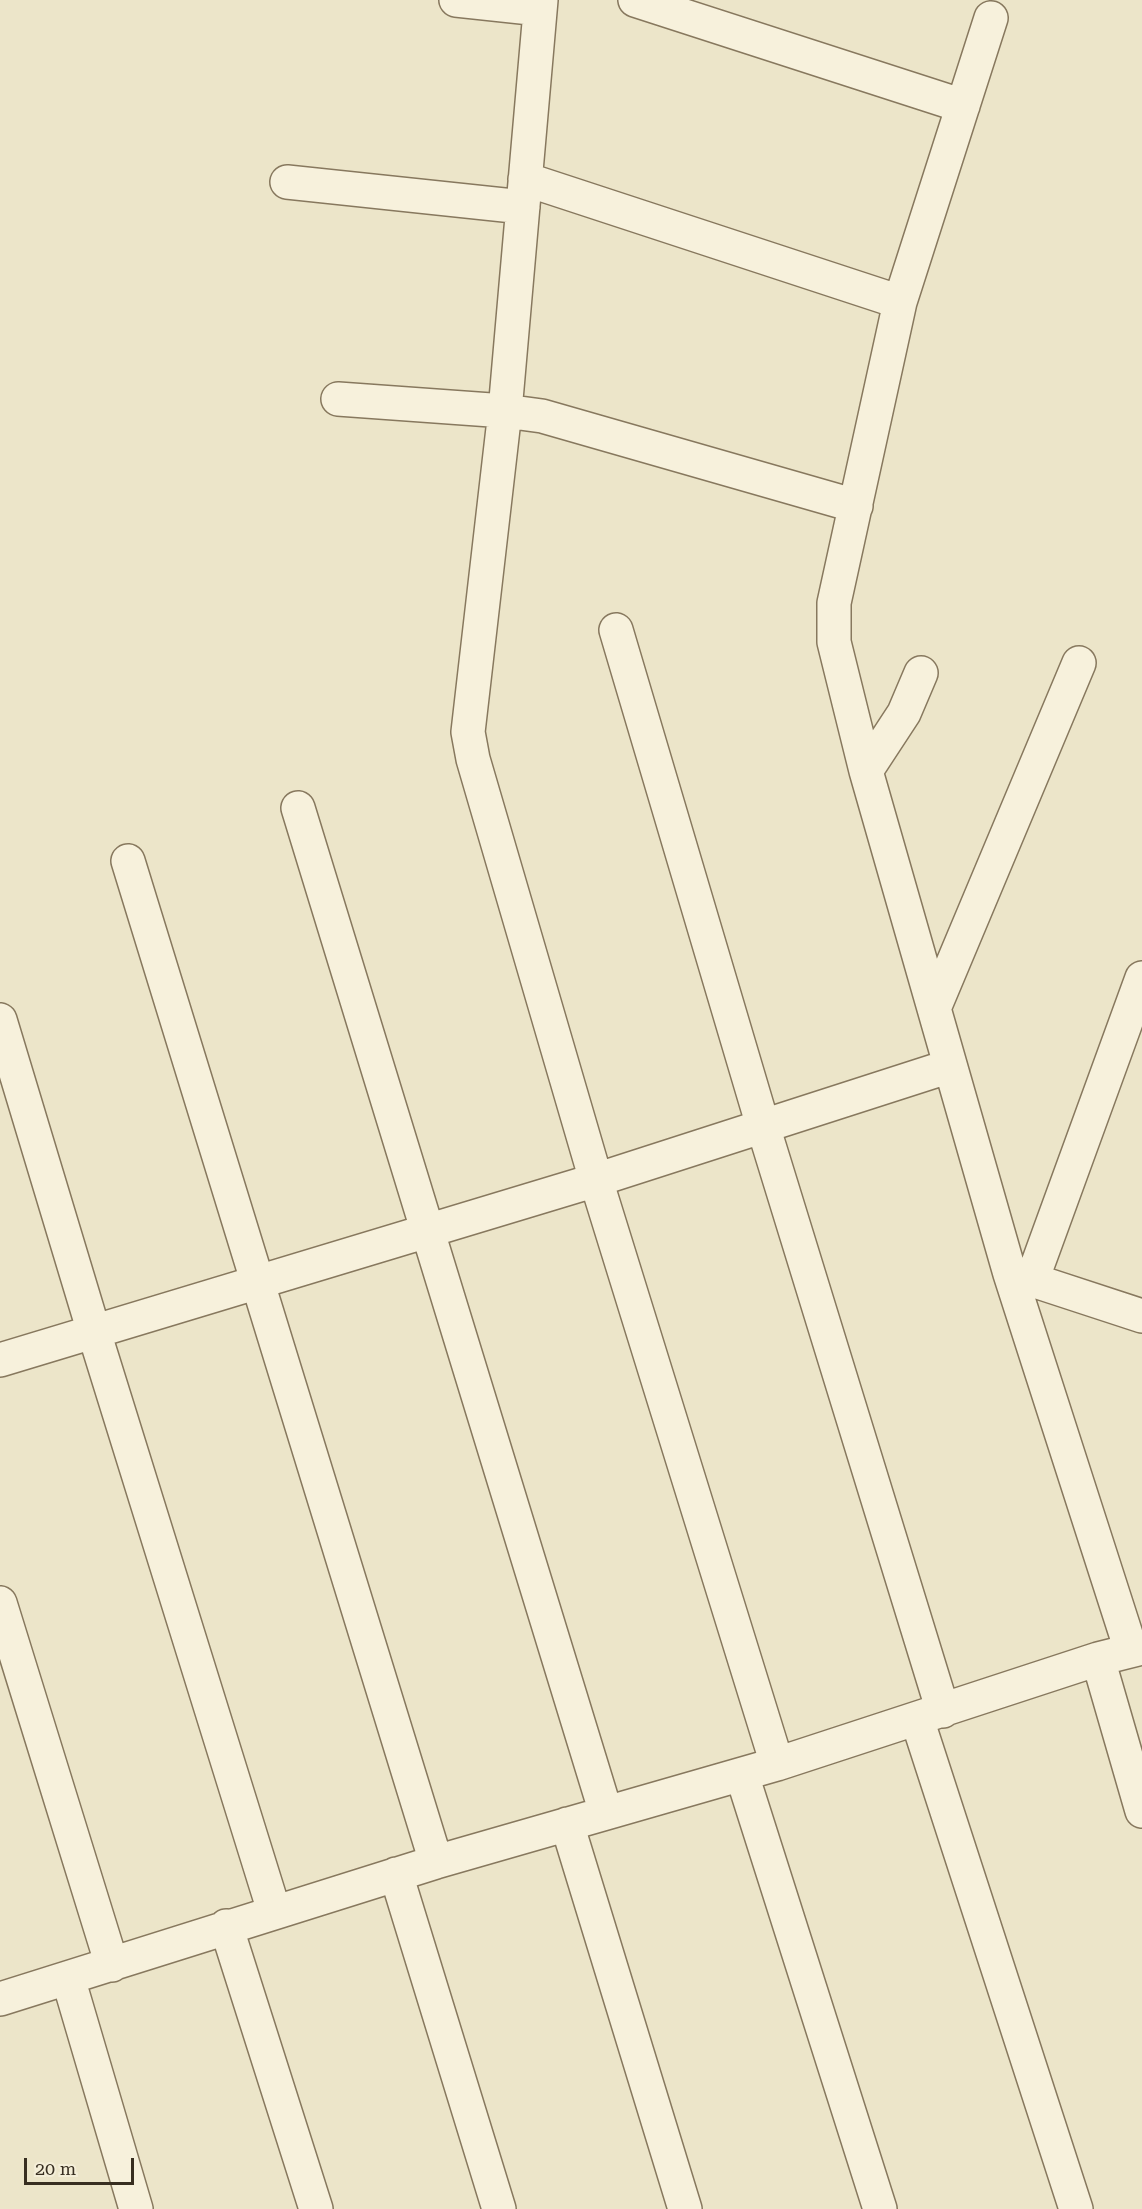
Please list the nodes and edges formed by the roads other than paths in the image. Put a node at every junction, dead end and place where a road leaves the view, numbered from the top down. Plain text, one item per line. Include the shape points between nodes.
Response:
1 (456, 0) edge
2 (635, 0) edge
3 (540, 4) edge
4 (991, 18) dead end
5 (963, 106) junction
6 (287, 182) dead end
7 (524, 193) junction
8 (900, 302) junction
9 (338, 399) dead end
10 (505, 411) junction
11 (856, 506) junction
12 (616, 630) dead end
13 (1079, 663) dead end
14 (921, 673) dead end
15 (866, 771) junction
16 (298, 808) dead end
17 (128, 861) dead end
18 (1142, 978) edge
19 (934, 1006) junction
20 (0, 1020) edge
21 (950, 1066) junction
22 (764, 1126) junction
23 (596, 1180) junction
24 (428, 1230) junction
25 (1021, 1277) junction
26 (256, 1284) junction
27 (1142, 1316) edge
28 (94, 1332) junction
29 (0, 1360) edge
30 (0, 1603) edge
31 (1136, 1649) edge
32 (1098, 1659) junction
33 (930, 1715) junction
34 (777, 1764) junction
35 (742, 1775) junction
36 (1142, 1811) edge
37 (606, 1813) junction
38 (567, 1824) junction
39 (436, 1862) junction
40 (396, 1874) junction
41 (274, 1911) junction
42 (226, 1926) junction
43 (112, 1965) junction
44 (68, 1978) junction
45 (0, 1999) edge
46 (136, 2209) edge
47 (316, 2209) edge
48 (499, 2209) edge
49 (685, 2209) edge
50 (880, 2209) edge
51 (1076, 2209) edge

1 - 3 street
2 - 5 street
3 - 7 street
4 - 5 street
5 - 8 street
6 - 7 street
7 - 8 street
7 - 10 street
8 - 11 street
9 - 10 street
10 - 11 street via 542,416
10 - 23 street via 468,732
11 - 15 street via 834,603 834,642
12 - 22 street
13 - 19 street
14 - 15 street via 904,713
15 - 19 street
16 - 24 street
17 - 26 street
18 - 25 street
19 - 21 street
20 - 28 street
21 - 22 street
21 - 25 street
22 - 23 street
22 - 33 street
23 - 24 street
23 - 34 street
24 - 26 street
24 - 37 street
25 - 27 street
25 - 31 street
26 - 28 street
26 - 39 street
28 - 29 street
28 - 41 street
30 - 43 street
31 - 32 street
32 - 33 street
32 - 36 street
33 - 34 street
33 - 51 street
34 - 35 street
35 - 37 street
35 - 50 street
37 - 38 street
38 - 39 street
38 - 49 street
39 - 40 street
40 - 41 street
40 - 48 street
41 - 42 street
42 - 43 street
42 - 47 street
43 - 44 street
44 - 45 street
44 - 46 street

